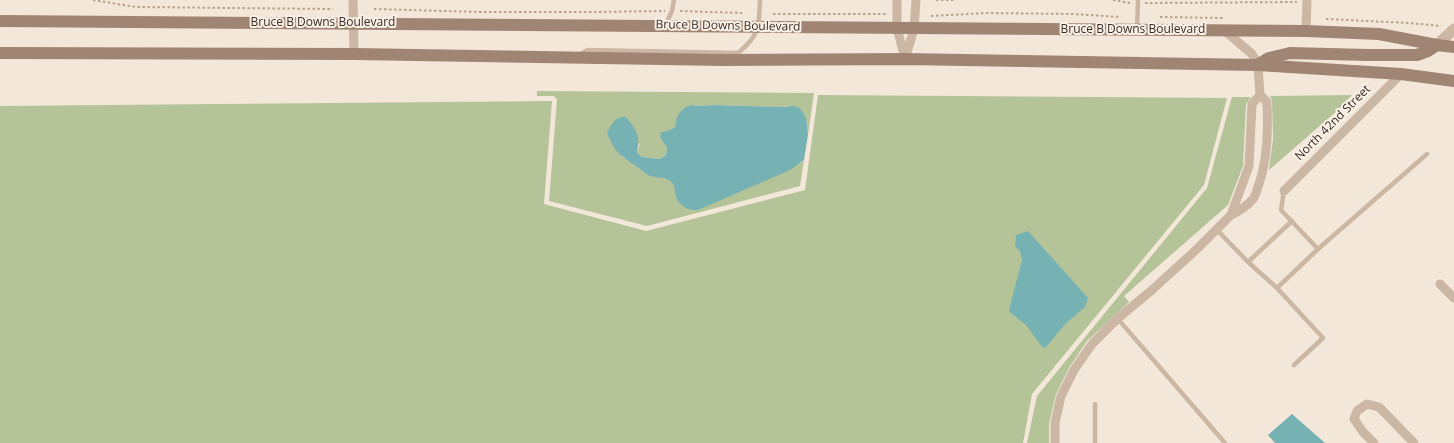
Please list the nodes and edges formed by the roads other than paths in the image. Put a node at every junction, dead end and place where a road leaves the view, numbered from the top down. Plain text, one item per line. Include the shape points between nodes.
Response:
1 (353, 0) edge
2 (674, 0) edge
3 (760, 0) edge
4 (897, 0) edge
5 (916, 0) edge
6 (1307, 1) edge
7 (1138, 2) edge
8 (0, 20) edge
9 (353, 23) junction
10 (665, 25) junction
11 (759, 27) junction
12 (896, 28) junction
13 (1451, 28) edge
14 (914, 29) junction
15 (1137, 30) junction
16 (1225, 30) junction
17 (1306, 31) junction
18 (1437, 45) junction
19 (1454, 47) edge
20 (0, 53) edge
21 (354, 54) junction
22 (576, 58) junction
23 (905, 59) junction
24 (1258, 65) junction
25 (1401, 74) junction
26 (1454, 81) edge
27 (1260, 95) junction
28 (1427, 154) dead end
29 (1284, 191) joint
30 (1231, 215) junction
31 (1292, 221) junction
32 (1217, 230) junction
33 (1318, 249) junction
34 (1248, 262) junction
35 (1440, 284) dead end
36 (1277, 288) junction
37 (1454, 298) edge
38 (1118, 319) junction
39 (1294, 365) dead end
40 (1095, 404) dead end
41 (1055, 443) edge
42 (1095, 443) edge
43 (1225, 443) edge
44 (1374, 443) edge
45 (1414, 443) edge

1 - 9 street
2 - 10 lane
3 - 11 lane
4 - 12 street
5 - 14 street
6 - 17 street
7 - 15 lane
8 - 9 main road, Bruce B Downs Boulevard
9 - 10 main road, Bruce B Downs Boulevard
9 - 21 street
10 - 11 main road, Bruce B Downs Boulevard
11 - 12 main road, Bruce B Downs Boulevard
11 - 22 lane via 738,52 587,50
12 - 14 main road, Bruce B Downs Boulevard
12 - 23 street
13 - 18 street
14 - 15 main road, Bruce B Downs Boulevard
14 - 23 street
15 - 16 main road, Bruce B Downs Boulevard
16 - 17 main road, Bruce B Downs Boulevard
16 - 24 street via 1252,54
17 - 18 main road, Bruce B Downs Boulevard via 1379,34
18 - 19 main road, Bruce B Downs Boulevard
18 - 24 main road via 1417,54 1290,53 1269,58
20 - 21 main road
21 - 22 main road
22 - 23 main road
23 - 24 main road
24 - 25 main road
24 - 27 street
25 - 26 main road
25 - 29 street, North 42nd Street
27 - 30 street via 1252,104 1249,166
27 - 30 street via 1267,102 1267,139 1262,172 1254,197 1242,210
28 - 33 lane
29 - 31 lane via 1281,210
30 - 32 street
31 - 33 lane
31 - 34 lane
32 - 34 lane
32 - 38 street
33 - 36 lane
34 - 36 lane
35 - 37 street
36 - 39 lane via 1323,338
38 - 41 street via 1092,344 1074,370 1061,396 1054,423
38 - 43 lane
40 - 42 lane
44 - 45 street via 1354,419 1357,411 1367,404 1379,407

